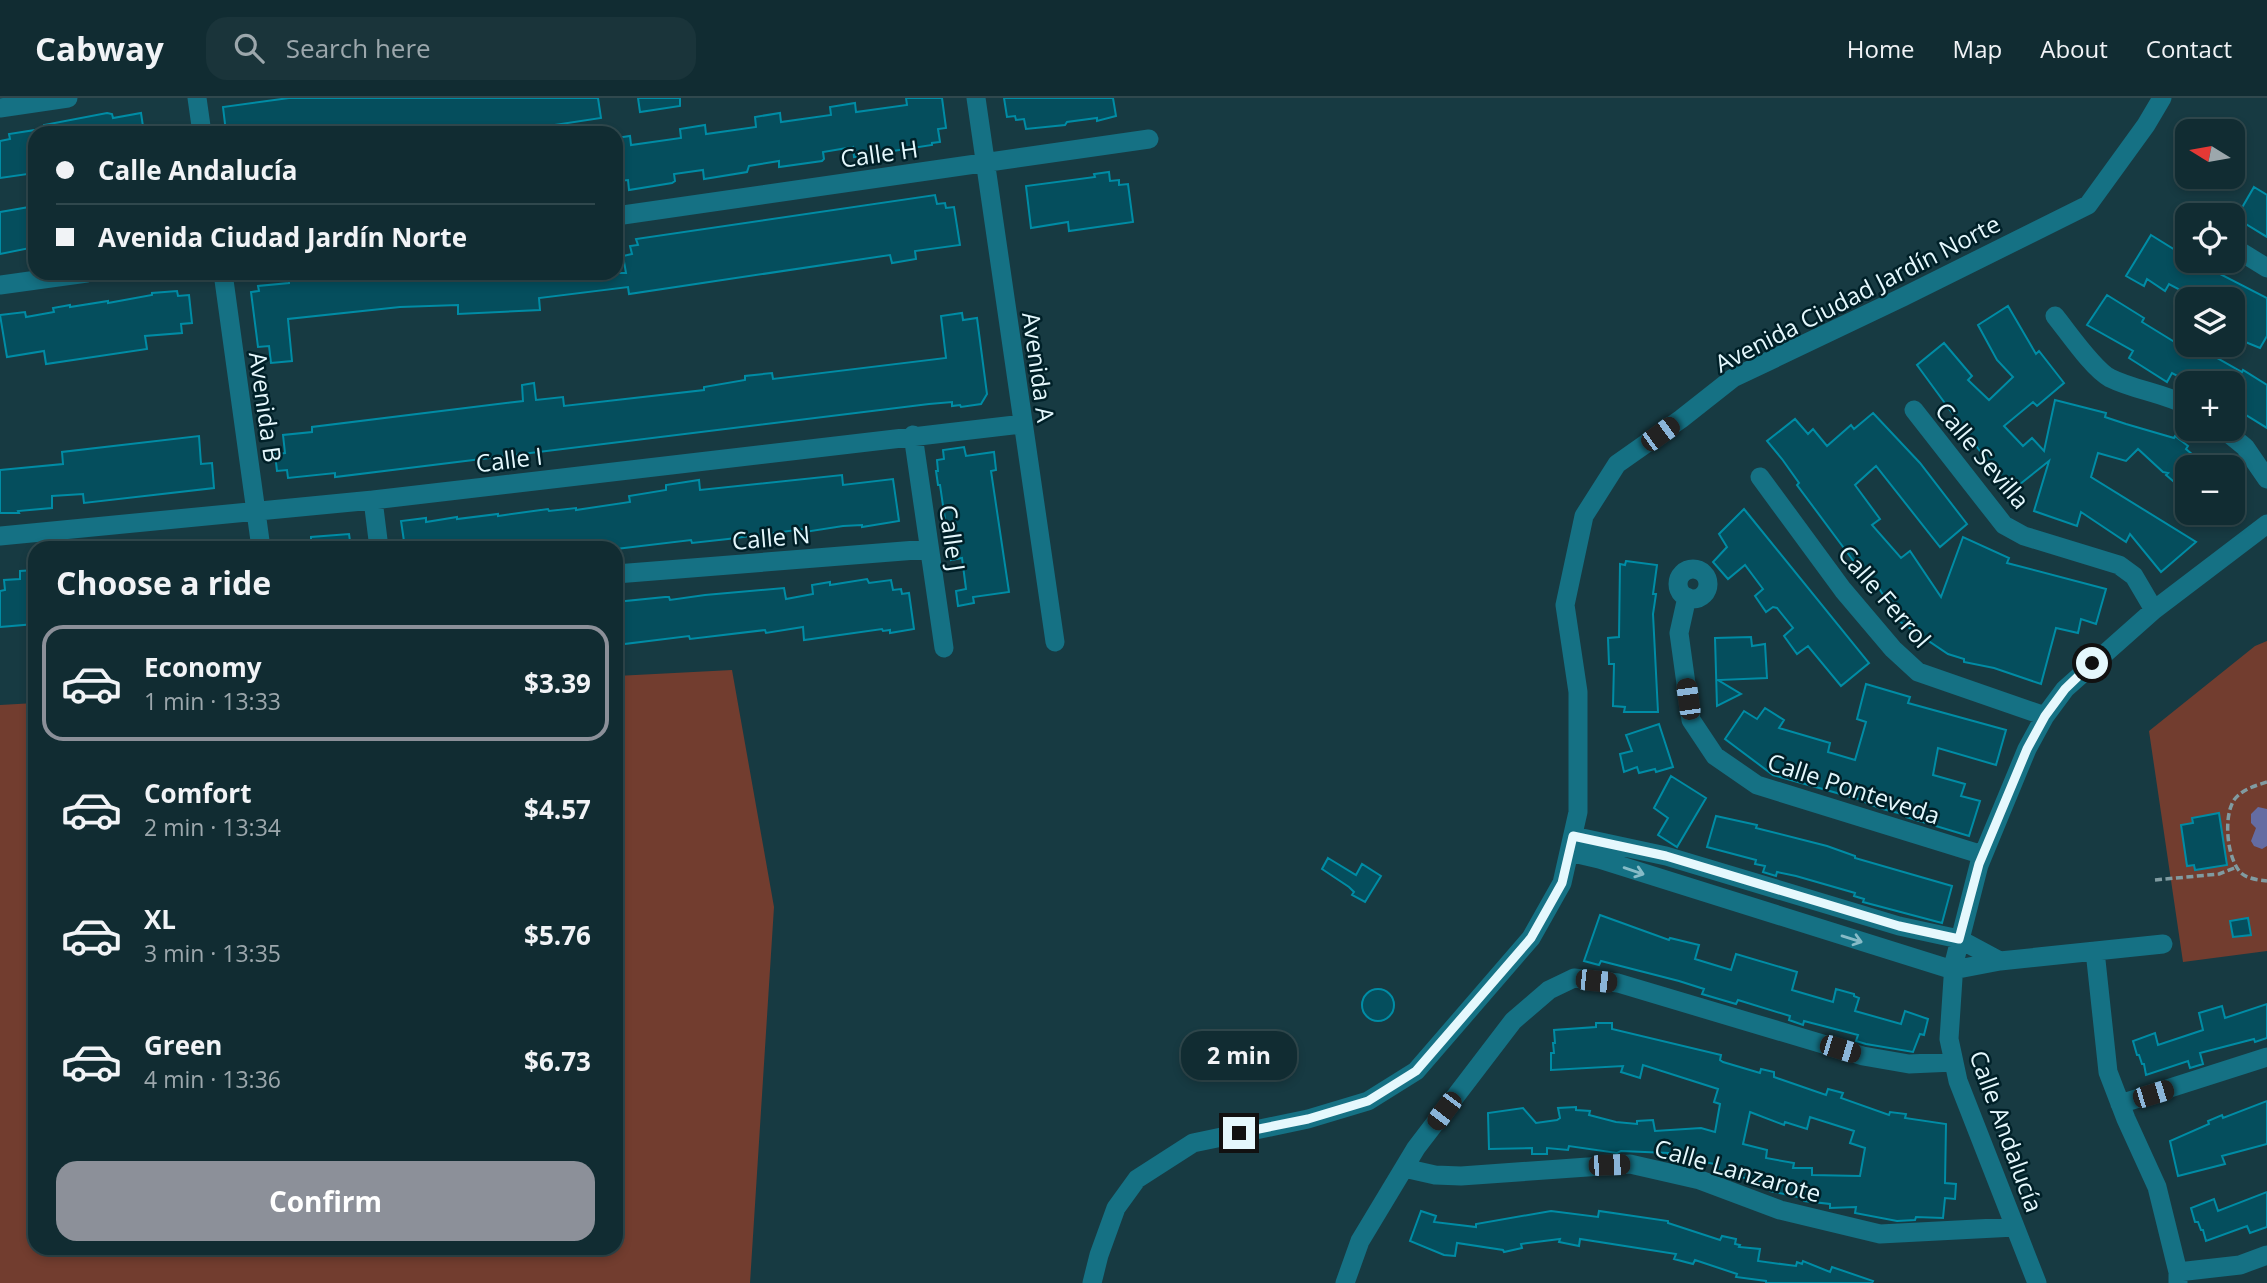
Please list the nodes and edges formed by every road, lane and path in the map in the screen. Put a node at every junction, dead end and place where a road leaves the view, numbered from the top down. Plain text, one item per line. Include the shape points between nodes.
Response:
1 (68, 98) edge
2 (197, 98) edge
3 (976, 98) edge
4 (2161, 98) edge
5 (0, 108) edge
6 (201, 126) edge
7 (1149, 139) dead end
8 (986, 163) junction
9 (623, 215) edge
10 (2245, 254) edge
11 (2267, 268) edge
12 (37, 280) edge
13 (224, 280) edge
14 (0, 285) edge
15 (2055, 316) dead end
16 (2175, 400) edge
17 (1914, 410) dead end
18 (1022, 424) junction
19 (913, 435) junction
20 (2238, 441) edge
21 (1760, 477) dead end
22 (2267, 478) edge
23 (373, 500) junction
24 (256, 512) junction
25 (2267, 524) edge
26 (0, 536) edge
27 (260, 541) edge
28 (378, 541) edge
29 (929, 549) junction
30 (623, 573) edge
31 (1687, 597) dead end
32 (2154, 610) junction
33 (1055, 642) dead end
34 (944, 648) dead end
35 (2045, 716) junction
36 (2267, 782) edge
37 (1571, 844) junction
38 (1983, 855) junction
39 (2237, 867) junction
40 (2155, 880) dead end
41 (2267, 881) edge
42 (1959, 939) junction
43 (2163, 944) dead end
44 (2095, 951) junction
45 (2000, 961) junction
46 (1953, 970) junction
47 (2267, 1057) edge
48 (1954, 1062) junction
49 (2120, 1104) junction
50 (1404, 1168) junction
51 (2015, 1227) junction
52 (2267, 1255) edge
53 (2178, 1278) edge
54 (1092, 1283) edge
55 (1345, 1283) edge
56 (2036, 1283) edge

1 - 5 street
2 - 6 street
3 - 8 street, Avenida A
4 - 37 street, Avenida Ciudad Jardín Norte via 2088,205 1733,378 1617,464 1584,516 1565,605 1577,692 1578,812
7 - 8 street, Calle H
8 - 9 street, Calle H
8 - 18 street, Avenida A
10 - 11 street
12 - 14 street
13 - 24 street, Avenida B
15 - 16 street via 2108,377
17 - 32 street, Calle Sevilla via 2004,525 2024,536 2119,565 2134,576
18 - 19 street, Calle I
18 - 33 street, Avenida A
19 - 23 street, Calle I
19 - 29 street, Calle J
20 - 22 street
21 - 35 street, Calle Ferrol via 1843,590 1892,649 1918,672
23 - 24 street, Calle I
23 - 28 street
24 - 26 street, Calle I
24 - 27 street, Avenida B
25 - 32 street, Calle Andalucía
29 - 30 street, Calle N
29 - 34 street, Calle J
31 - 38 street, Calle Ponteveda via 1679,633 1691,720 1715,756 1757,785
32 - 35 street, Calle Andalucía via 2065,689
35 - 38 street, Calle Andalucía
36 - 39 path via 2235,798 2228,812
37 - 42 street via 1666,856 1899,926
37 -> 46 street via 1599,859
37 - 54 street, Avenida Ciudad Jardín Norte via 1562,883 1531,938 1416,1071 1368,1101 1308,1119 1193,1143 1137,1178 1115,1208
38 - 42 street, Calle Andalucía
39 - 40 path via 2219,874
39 - 41 path via 2243,875
42 - 45 street
42 - 46 street, Calle Andalucía
43 - 44 street
44 - 45 street
44 - 49 street via 2108,1072
45 - 46 street
46 - 48 street, Calle Andalucía via 1949,1039
47 - 49 street
48 - 50 street via 1909,1064 1863,1056 1618,983 1574,978 1549,990 1513,1021
48 - 51 street, Calle Andalucía
49 - 53 street via 2157,1187
50 - 51 street, Calle Lanzarote via 1461,1176 1630,1164 1700,1180 1780,1210 1880,1234
50 - 55 street via 1360,1241
51 - 56 street, Calle Andalucía
52 - 53 street

